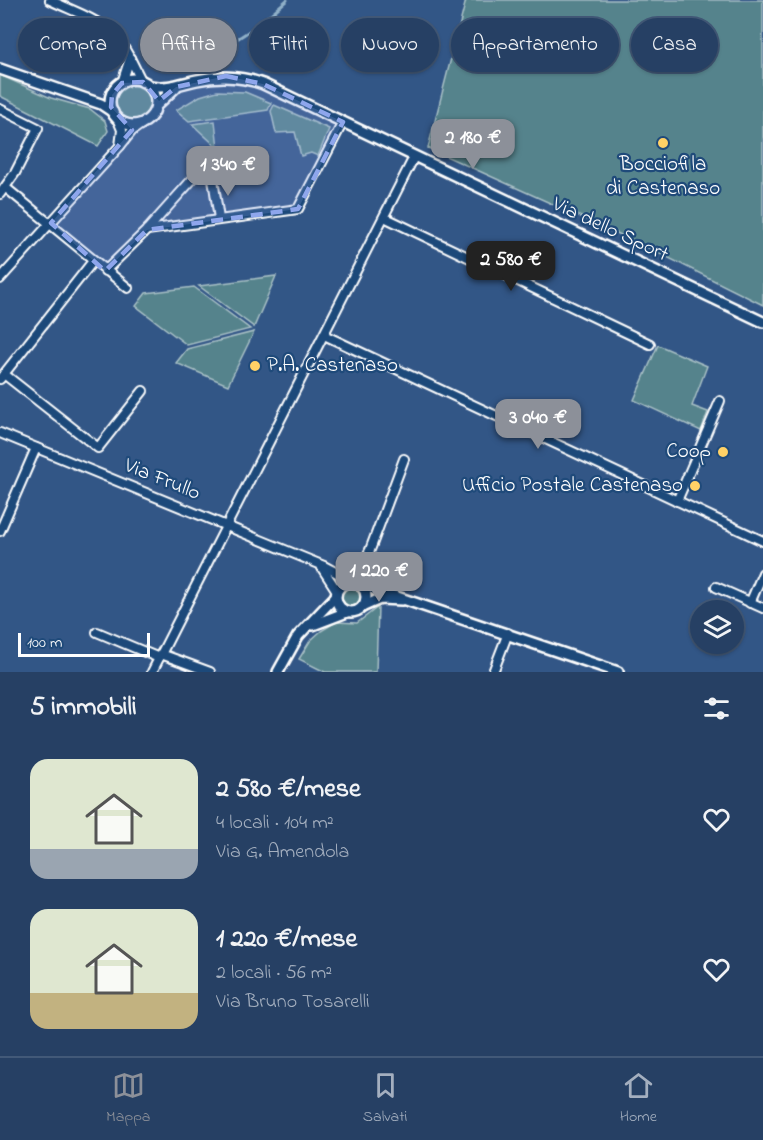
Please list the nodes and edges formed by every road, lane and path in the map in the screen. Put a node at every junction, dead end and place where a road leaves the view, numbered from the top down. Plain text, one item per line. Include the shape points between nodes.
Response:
1 (50, 0) edge
2 (130, 58) junction
3 (0, 69) edge
4 (122, 83) junction
5 (146, 84) junction
6 (176, 87) junction
7 (113, 92) junction
8 (81, 99) junction
9 (156, 106) junction
10 (0, 109) edge
11 (115, 115) junction
12 (343, 122) junction
13 (143, 123) junction
14 (120, 146) junction
15 (414, 158) junction
16 (208, 162) dead end
17 (213, 179) dead end
18 (3, 191) edge
19 (384, 217) junction
20 (219, 219) junction
21 (51, 223) junction
22 (147, 230) junction
23 (93, 261) junction
24 (105, 271) junction
25 (0, 279) edge
26 (128, 288) dead end
27 (763, 321) edge
28 (324, 336) junction
29 (650, 344) dead end
30 (2, 376) edge
31 (143, 392) dead end
32 (720, 401) dead end
33 (0, 433) edge
34 (36, 447) junction
35 (404, 459) dead end
36 (677, 501) junction
37 (2, 520) edge
38 (226, 526) junction
39 (0, 531) edge
40 (763, 541) edge
41 (310, 560) junction
42 (763, 573) edge
43 (356, 583) junction
44 (716, 587) dead end
45 (336, 594) junction
46 (411, 600) junction
47 (750, 603) junction
48 (362, 607) junction
49 (763, 608) edge
50 (347, 612) junction
51 (305, 629) junction
52 (97, 632) dead end
53 (507, 633) junction
54 (160, 656) junction
55 (606, 670) edge
56 (152, 672) edge
57 (210, 672) edge
58 (278, 672) edge
59 (493, 672) edge
60 (618, 672) edge

1 - 2 street via 110,28
2 - 4 street
2 - 5 street
3 - 8 street
4 - 5 street via 130,80
4 - 7 street
5 - 6 street, Via dello Sport
5 - 9 street
6 - 9 street, Via dello Sport
6 - 12 street, Via dello Sport via 207,78 250,79
7 - 8 street
7 - 11 street via 110,101
8 - 11 street via 100,104
9 - 13 street
10 - 18 street via 38,128
11 - 13 street via 129,125
11 - 14 street via 122,130
12 - 15 street, Via dello Sport
12 - 20 street via 298,209
13 - 14 street
14 - 21 street
15 - 19 street
15 - 27 street, Via dello Sport
16 - 22 street
17 - 20 street
18 - 21 street
19 - 28 street
19 - 29 street
20 - 22 street
21 - 23 street
21 - 25 street
22 - 24 street
23 - 24 street
23 - 30 street
24 - 26 street
28 - 36 street
28 - 38 street
30 - 31 street via 98,448
32 - 36 street
33 - 34 street, Via Frullo
34 - 37 street
34 - 38 street, Via Frullo
35 - 43 street
36 - 40 street
37 - 39 street
38 - 41 street, Via Frullo
38 - 54 street
41 - 43 street, Via Frullo
41 - 45 street, Via Frullo via 328,574
42 - 47 street
43 - 45 street via 344,583
43 - 46 street
43 - 48 street via 366,595
44 - 47 street
45 - 50 street via 339,606
45 - 51 street
46 - 48 street via 380,599
46 - 53 street
47 - 49 street
48 - 50 street
50 - 51 street
51 - 58 street
52 - 54 street
53 - 55 street
53 - 59 street
54 - 56 street
54 - 57 street
55 - 60 street

